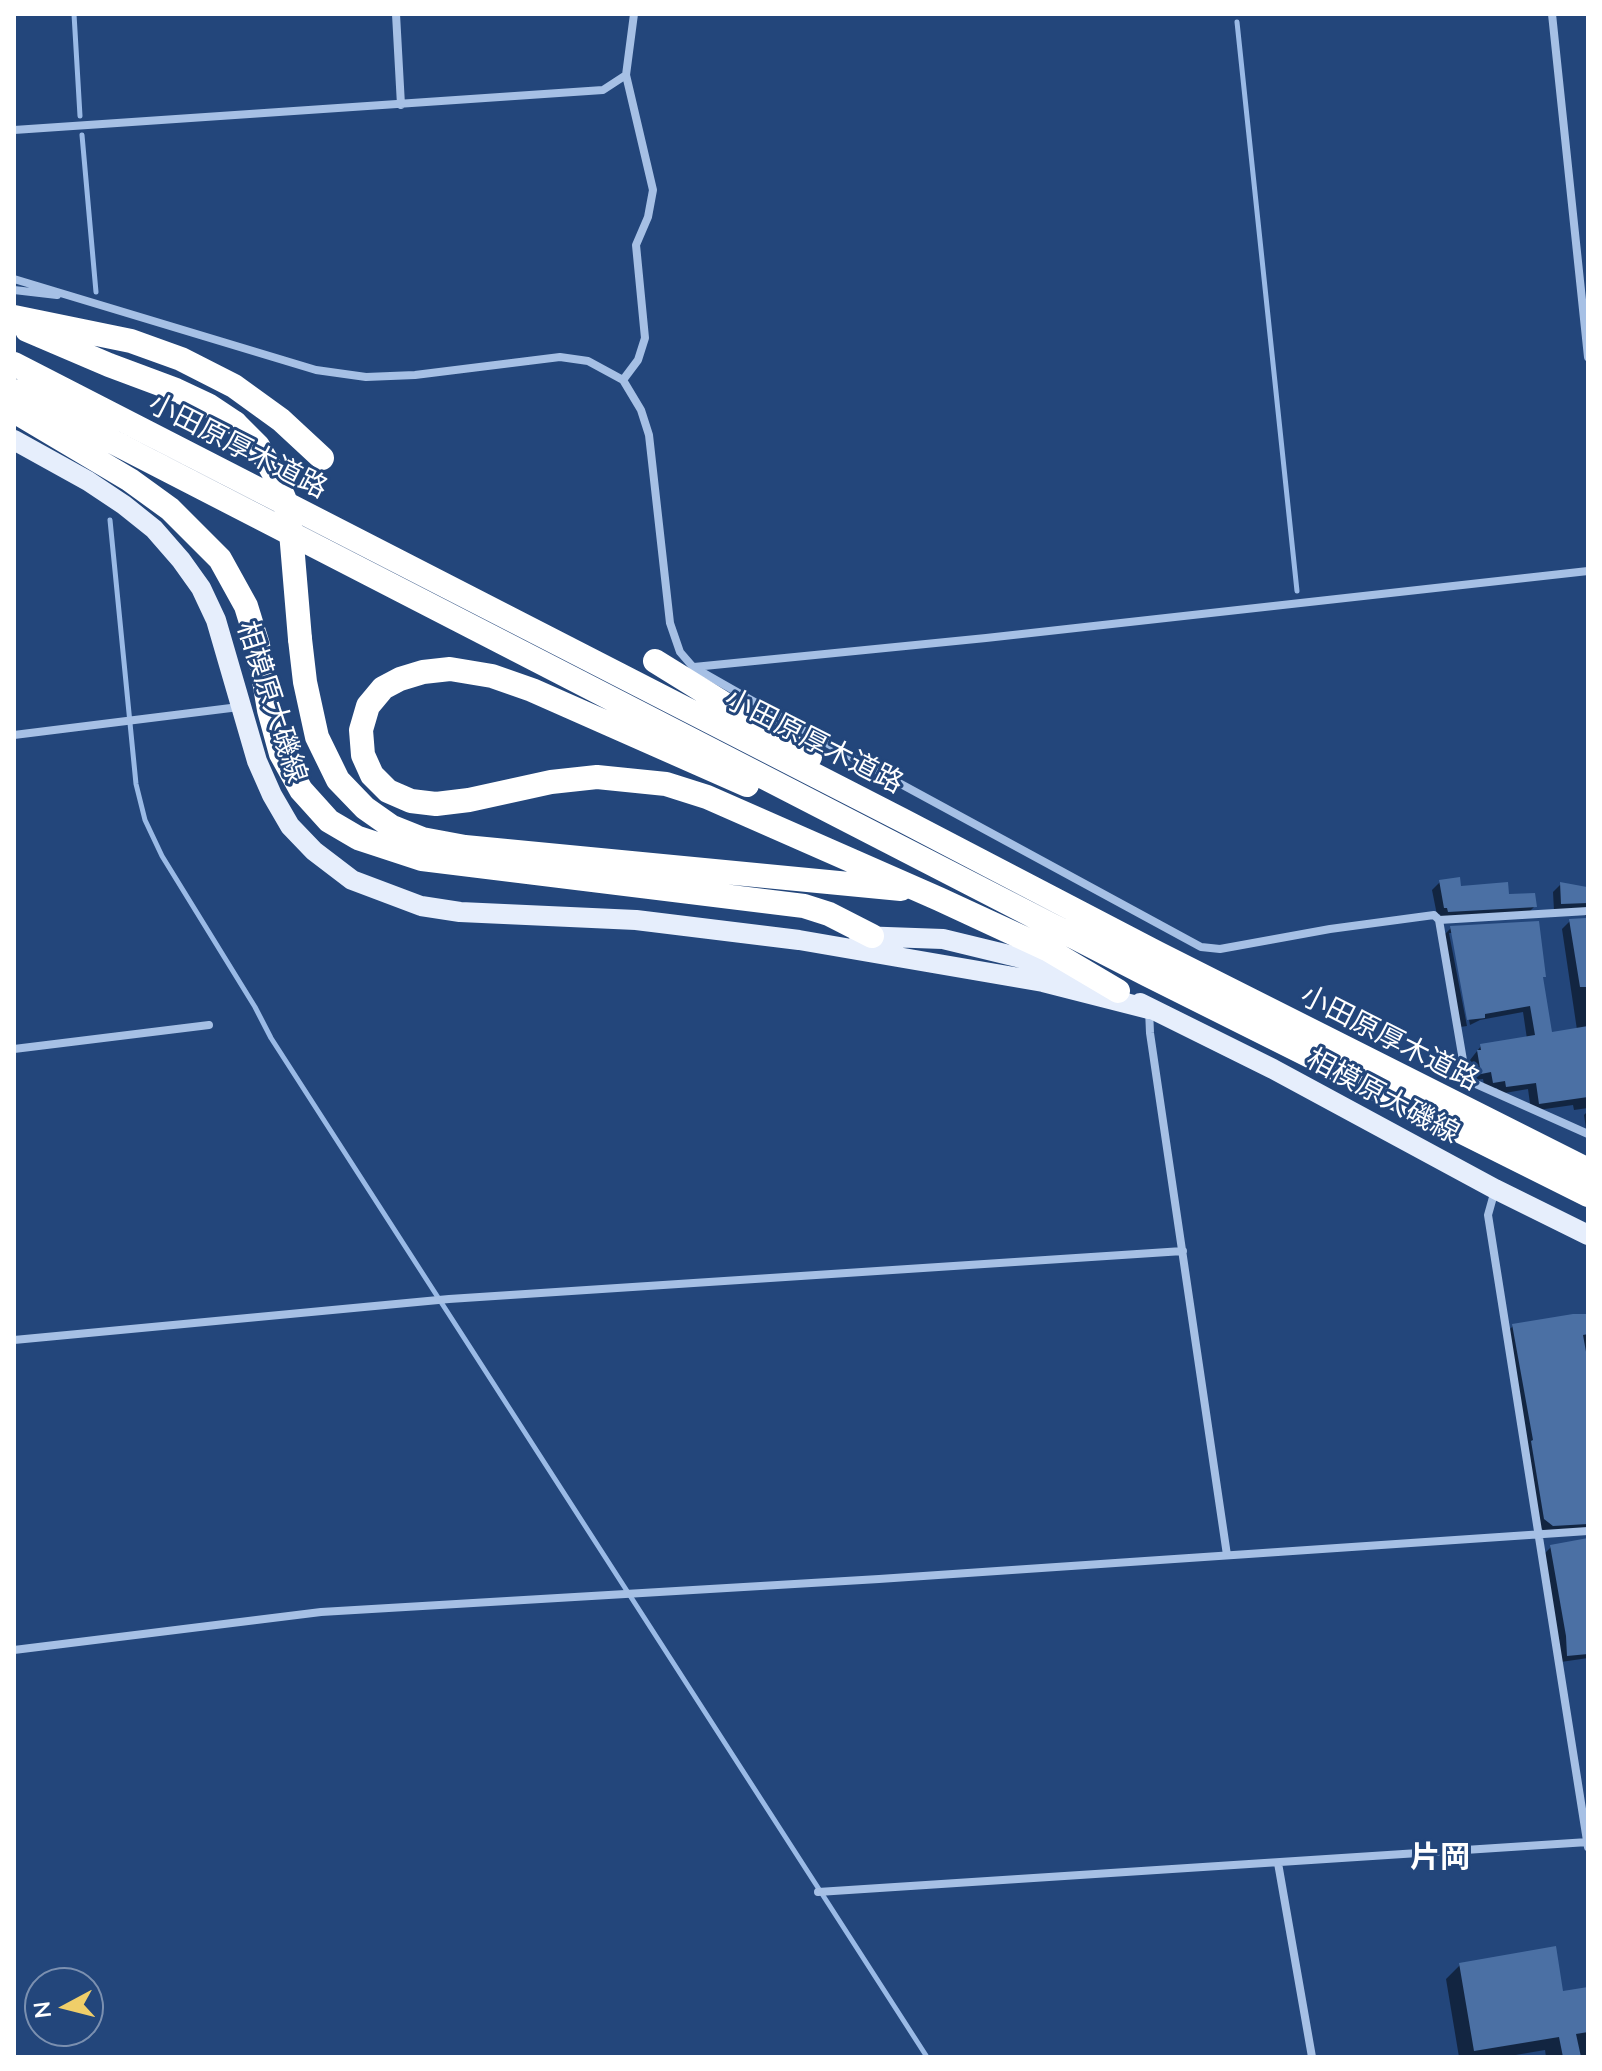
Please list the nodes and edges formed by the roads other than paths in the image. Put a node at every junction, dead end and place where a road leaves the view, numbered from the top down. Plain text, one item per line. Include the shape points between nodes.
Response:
1 (396, 14) edge
2 (634, 14) edge
3 (1552, 14) edge
4 (626, 75) junction
5 (401, 105) junction
6 (14, 130) edge
7 (14, 279) edge
8 (14, 290) edge
9 (85, 299) junction
10 (14, 317) edge
11 (14, 324) edge
12 (1588, 357) edge
13 (14, 364) edge
14 (623, 380) junction
15 (14, 391) edge
16 (14, 411) edge
17 (14, 440) edge
18 (322, 458) dead end
19 (1588, 571) edge
20 (655, 661) dead end
21 (693, 667) junction
22 (242, 706) junction
23 (14, 735) edge
24 (904, 821) junction
25 (894, 844) junction
26 (939, 899) junction
27 (1588, 911) edge
28 (1439, 920) junction
29 (872, 936) junction
30 (799, 940) junction
31 (1043, 982) junction
32 (1118, 991) junction
33 (1149, 1009) junction
34 (209, 1025) dead end
35 (14, 1049) edge
36 (1588, 1134) edge
37 (1588, 1170) edge
38 (1495, 1189) junction
39 (1588, 1195) edge
40 (1588, 1235) edge
41 (1183, 1251) junction
42 (14, 1340) edge
43 (1588, 1531) edge
44 (1539, 1533) junction
45 (1227, 1555) junction
46 (14, 1650) edge
47 (1588, 1844) edge
48 (1278, 1863) junction
49 (818, 1892) dead end
50 (1312, 2057) edge

1 - 5 street
2 - 4 street
3 - 12 street
4 - 5 street via 603,90
4 - 14 street via 653,190 636,245 645,338 638,360
5 - 6 street
7 - 9 street
8 - 9 street
9 - 14 street via 316,370 366,377 415,375 560,357 588,361
10 - 18 highway via 131,341 181,359 234,386
11 - 26 highway, bridge via 208,405 258,446 284,498 291,532 305,682 317,737 338,780 392,827 465,847 896,888
13 - 24 highway, 小田原厚木道路
14 - 21 street via 649,435 670,623 680,652
15 - 25 highway, 小田原厚木道路
16 - 29 highway via 130,480 170,509 220,559 246,606 281,754 301,790 329,821 358,838 422,859 804,906
17 - 22 main road, 相模原大磯線 via 88,481 154,529 201,588
19 - 21 street
20 - 24 highway
21 - 28 street via 1201,947 1220,949 1434,915
22 - 23 street
22 - 30 main road, 相模原大磯線 via 257,761 290,826 352,880 390,897 460,912 636,920
24 - 37 highway, 小田原厚木道路
25 - 26 highway via 492,676 450,669 400,679 383,688 368,706 361,730 372,775 388,791 411,801 469,800 597,777 666,784
25 - 39 highway, 小田原厚木道路
26 - 32 highway via 1047,949
27 - 28 street
28 - 36 street via 1465,1072 1476,1084
29 - 30 main road, 相模原大磯線
29 - 31 main road via 894,947 992,965
29 - 32 main road, 相模原大磯線 via 943,939 1046,964
30 - 31 main road, 相模原大磯線
31 - 33 main road, 相模原大磯線
32 - 33 main road, 相模原大磯線
33 - 38 main road, 相模原大磯線
33 - 41 street
34 - 35 street
38 - 40 main road, 相模原大磯線
38 - 44 street via 1488,1215
41 - 42 street via 449,1299
41 - 45 street
43 - 44 street
44 - 45 street
44 - 47 street
45 - 46 street via 321,1612
47 - 48 street
48 - 49 street
48 - 50 street

